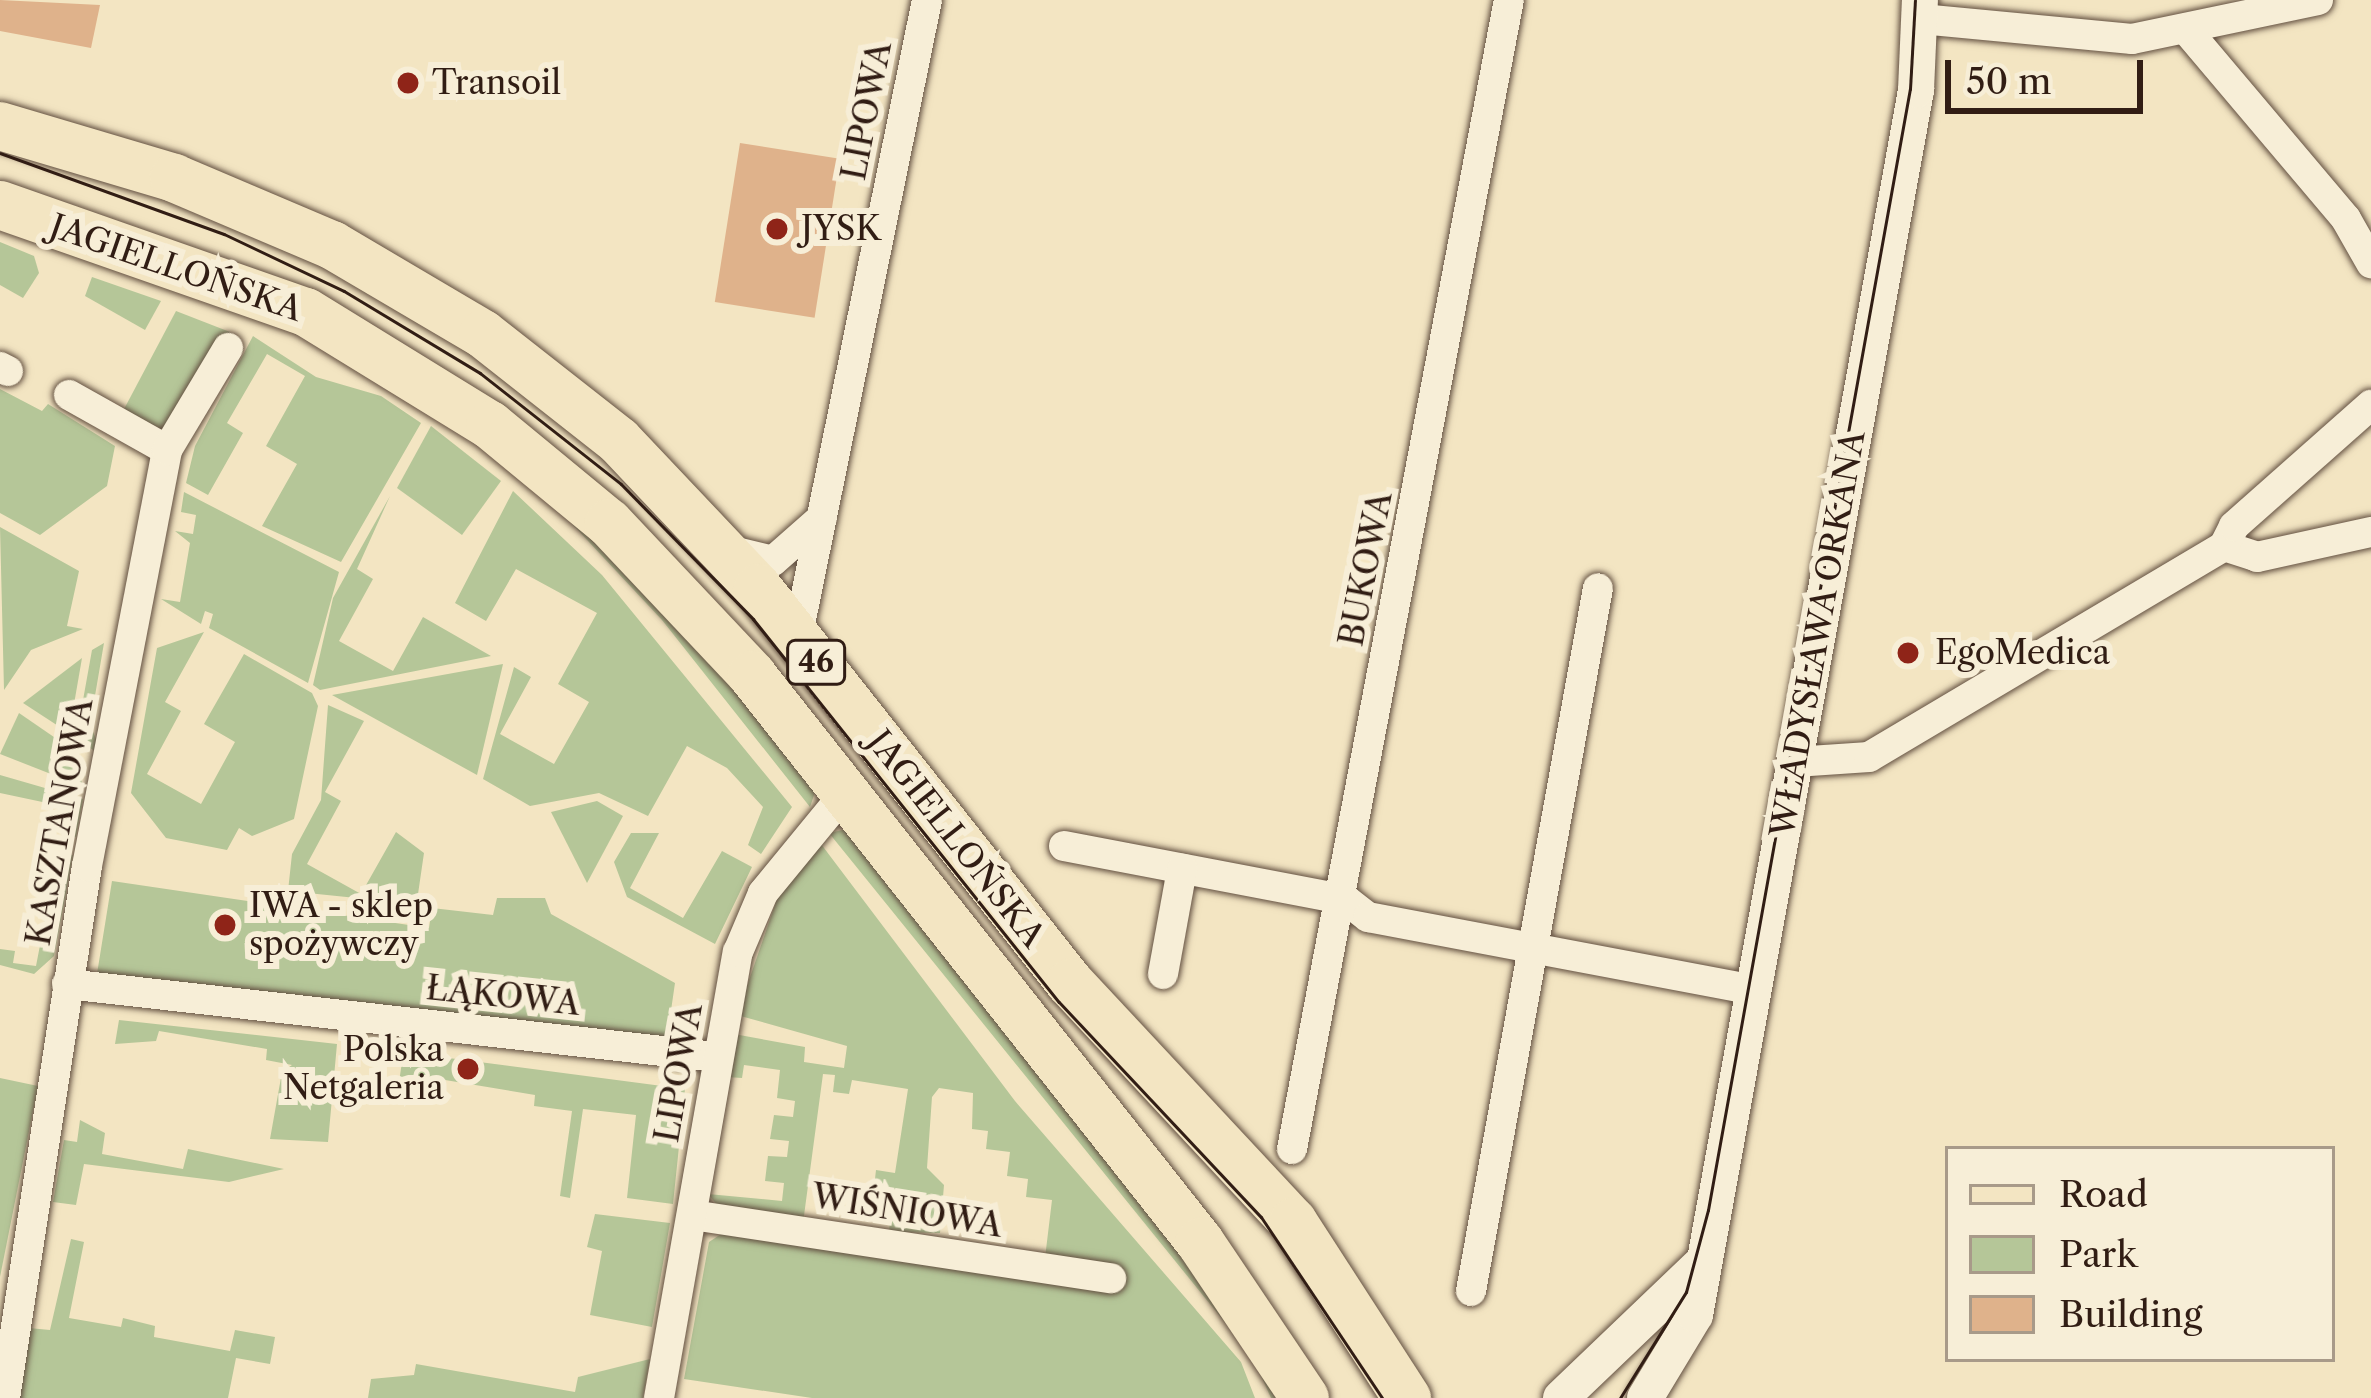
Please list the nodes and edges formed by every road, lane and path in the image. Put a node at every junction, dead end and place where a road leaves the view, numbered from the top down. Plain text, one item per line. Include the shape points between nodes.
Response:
1 (927, 0) edge
2 (1509, 0) edge
3 (2318, 0) edge
4 (1921, 9) edge
5 (2189, 33) junction
6 (0, 125) edge
7 (0, 206) edge
8 (2370, 257) edge
9 (228, 348) dead end
10 (69, 394) dead end
11 (2371, 405) edge
12 (167, 450) junction
13 (822, 518) junction
14 (2371, 532) edge
15 (722, 546) junction
16 (2224, 546) junction
17 (1598, 587) dead end
18 (797, 638) junction
19 (1796, 762) junction
20 (845, 793) junction
21 (1064, 846) dead end
22 (1182, 869) junction
23 (1346, 900) junction
24 (1532, 949) junction
25 (1163, 974) dead end
26 (68, 984) junction
27 (1754, 990) junction
28 (716, 1057) junction
29 (1292, 1149) dead end
30 (692, 1215) junction
31 (1700, 1265) junction
32 (1111, 1278) dead end
33 (1471, 1291) dead end
34 (5, 1398) edge
35 (659, 1398) edge
36 (1305, 1398) edge
37 (1407, 1398) edge
38 (1562, 1398) edge
39 (1645, 1398) edge

1 - 13 street, LIPOWA
2 - 23 street, BUKOWA
3 - 5 street
4 - 5 street via 2092,39
4 - 19 street, WŁADYSŁAWA ORKANA
5 - 8 street
6 - 15 main road, JAGIELLOŃSKA / 46 via 269,214 416,291 584,410
7 - 20 main road, JAGIELLOŃSKA / 46 via 306,311 490,425 685,598
9 - 12 street, KASZTANOWA
10 - 12 street
11 - 16 street via 2234,526
12 - 26 street, KASZTANOWA
13 - 15 street via 773,561
13 - 18 street, LIPOWA
14 - 16 street via 2257,557
15 - 18 main road, JAGIELLOŃSKA / 46
16 - 19 street via 1869,757
17 - 24 street
18 - 37 main road, JAGIELLOŃSKA / 46 via 1070,983 1293,1222
19 - 27 street, WŁADYSŁAWA ORKANA
20 - 28 street, LIPOWA via 763,893 738,952
20 - 36 main road, JAGIELLOŃSKA / 46 via 1200,1242
21 - 22 street
22 - 23 street
22 - 25 street
23 - 24 street via 1368,917
23 - 29 street, BUKOWA
24 - 27 street
24 - 33 street
26 - 28 street, ŁĄKOWA
26 - 34 street, KASZTANOWA
27 - 31 street, WŁADYSŁAWA ORKANA
28 - 30 street, LIPOWA
30 - 32 street, WIŚNIOWA
30 - 35 street, LIPOWA
31 - 38 street
31 - 39 street, WŁADYSŁAWA ORKANA via 1695,1315

